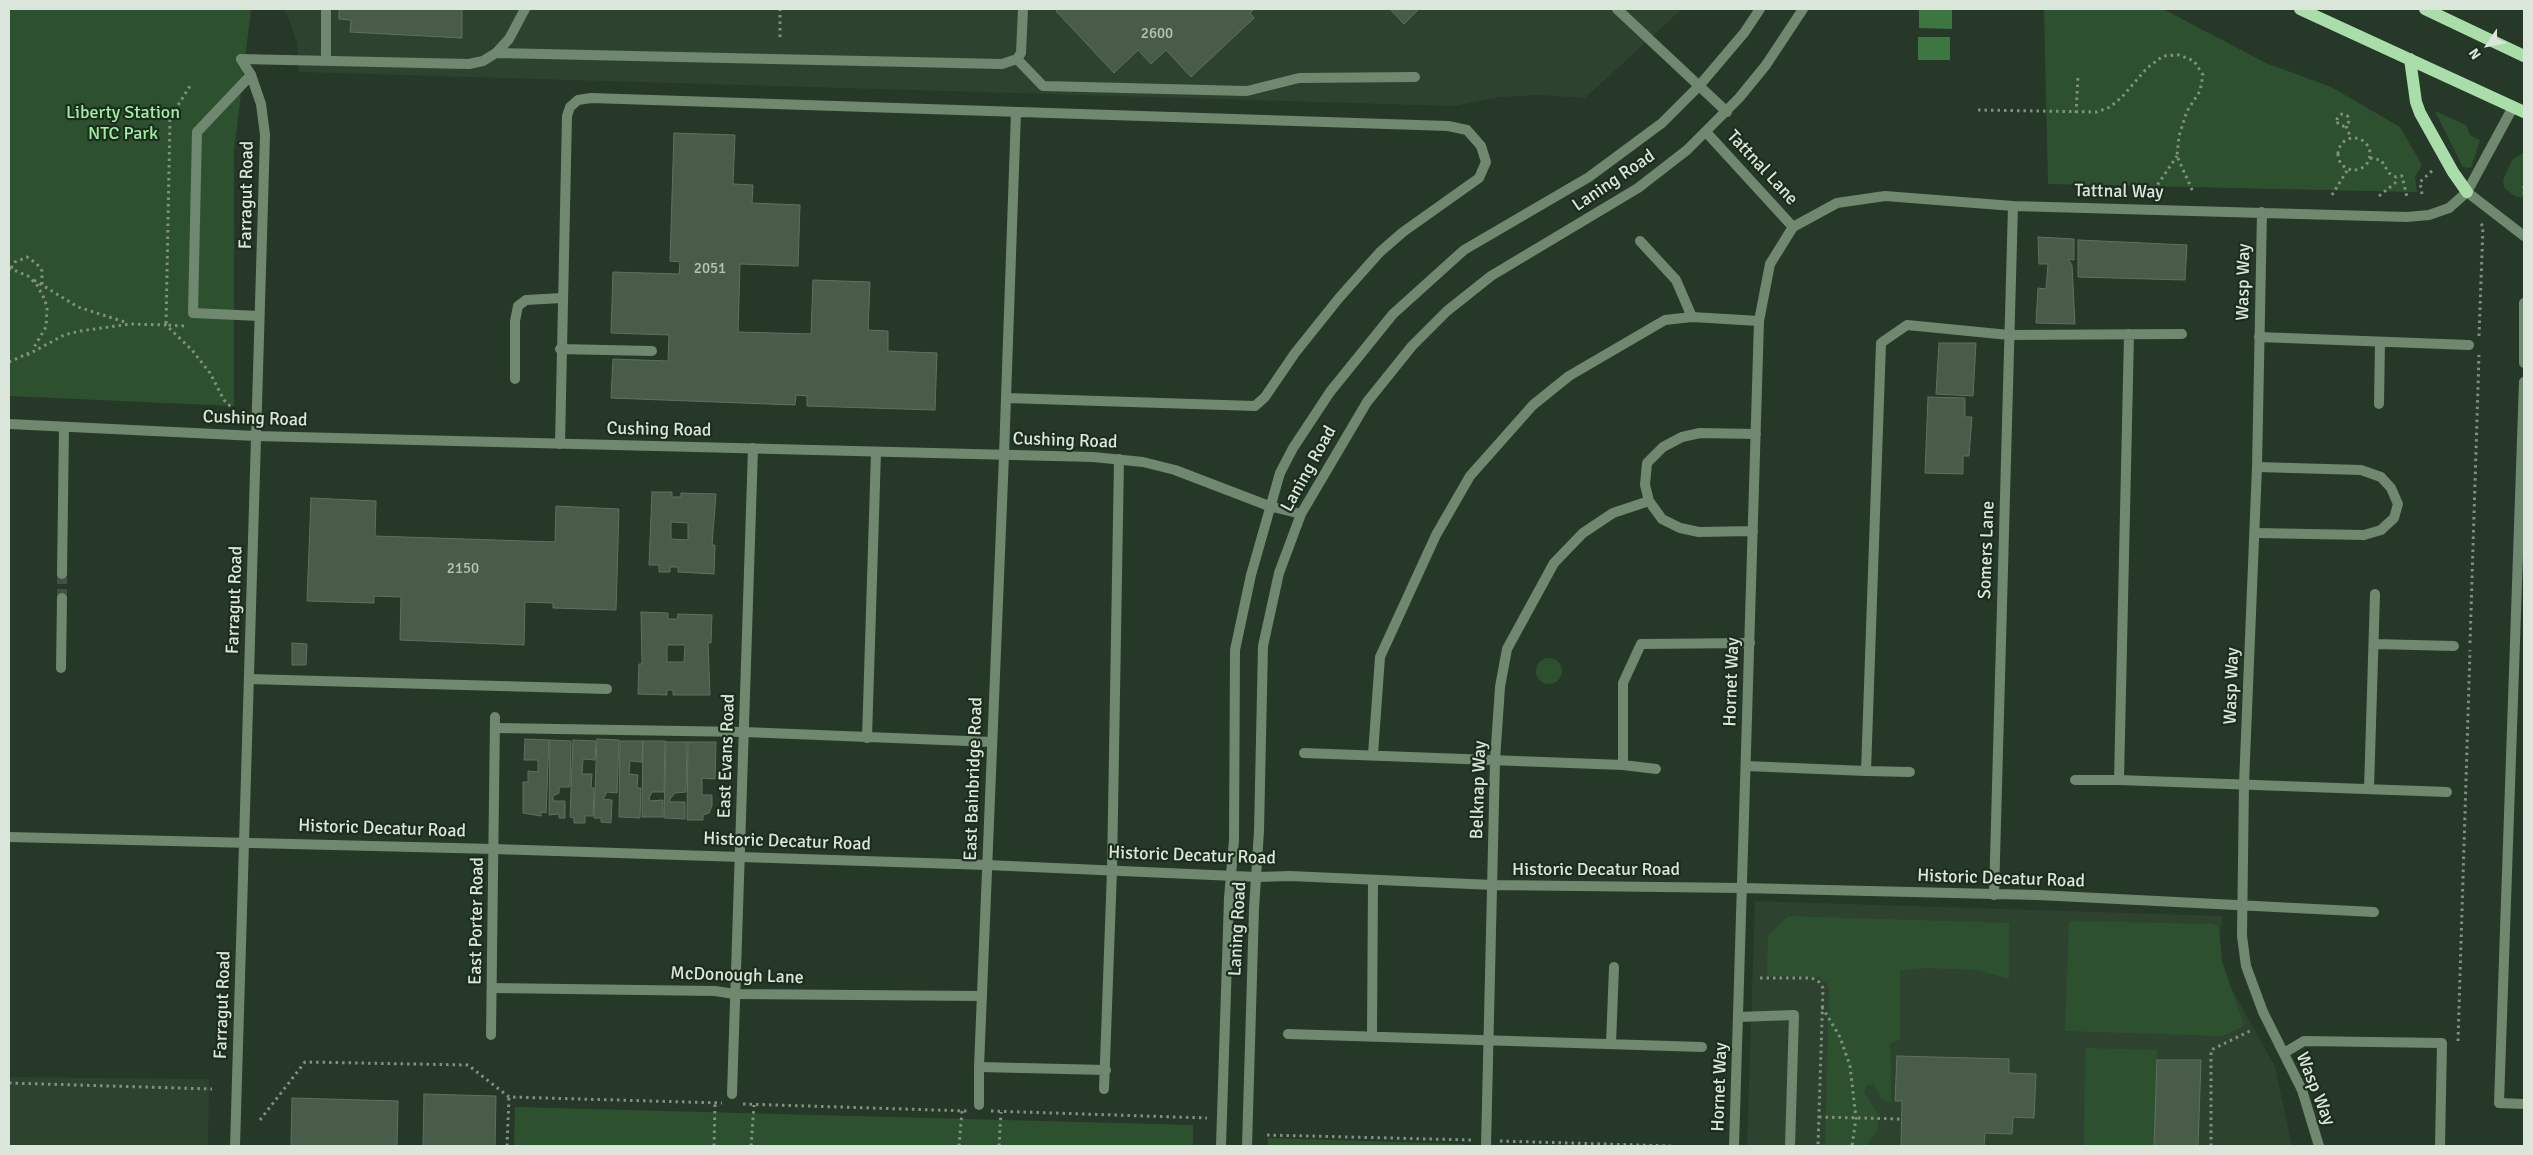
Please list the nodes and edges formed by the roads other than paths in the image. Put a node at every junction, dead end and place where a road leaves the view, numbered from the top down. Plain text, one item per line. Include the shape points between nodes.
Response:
1 (326, 9) edge
2 (525, 9) edge
3 (1023, 9) edge
4 (1617, 9) edge
5 (1760, 9) edge
6 (1803, 9) edge
7 (2300, 9) edge
8 (2425, 9) edge
9 (496, 53) junction
10 (2524, 56) edge
11 (2410, 59) junction
12 (1017, 60) junction
13 (326, 61) junction
14 (250, 75) junction
15 (1415, 77) dead end
16 (1699, 86) junction
17 (2518, 109) edge
18 (1016, 112) junction
19 (1727, 112) junction
20 (1706, 132) junction
21 (2467, 192) junction
22 (2013, 206) junction
23 (2262, 212) junction
24 (1793, 227) junction
25 (2524, 236) edge
26 (1640, 241) dead end
27 (562, 298) junction
28 (2524, 303) edge
29 (260, 316) junction
30 (1692, 317) junction
31 (1759, 321) junction
32 (2129, 334) junction
33 (2182, 334) dead end
34 (2010, 335) junction
35 (2259, 337) junction
36 (2380, 342) junction
37 (2469, 345) dead end
38 (560, 349) junction
39 (652, 351) dead end
40 (2524, 363) edge
41 (516, 380) dead end
42 (2524, 382) edge
43 (1006, 398) junction
44 (2379, 404) dead end
45 (9, 424) edge
46 (64, 428) junction
47 (1756, 434) junction
48 (256, 436) junction
49 (560, 444) junction
50 (753, 448) junction
51 (876, 452) junction
52 (1004, 455) junction
53 (1119, 459) junction
54 (2257, 468) junction
55 (1649, 501) junction
56 (1269, 506) junction
57 (1301, 514) junction
58 (1753, 531) junction
59 (2255, 533) junction
60 (62, 574) tunnel mouth
61 (2375, 594) dead end
62 (62, 598) tunnel mouth
63 (1750, 643) junction
64 (2374, 644) junction
65 (2454, 646) dead end
66 (61, 668) dead end
67 (249, 679) junction
68 (608, 689) dead end
69 (495, 717) dead end
70 (496, 728) junction
71 (744, 732) junction
72 (867, 738) junction
73 (992, 742) junction
74 (1304, 753) dead end
75 (1373, 754) junction
76 (1495, 760) junction
77 (1623, 765) junction
78 (1746, 766) junction
79 (1656, 769) dead end
80 (1866, 771) junction
81 (1910, 772) dead end
82 (2075, 780) dead end
83 (2119, 780) junction
84 (2244, 784) junction
85 (2369, 789) junction
86 (2447, 792) dead end
87 (9, 837) edge
88 (244, 842) junction
89 (494, 849) junction
90 (740, 857) junction
91 (987, 865) junction
92 (1112, 870) junction
93 (1231, 876) junction
94 (1257, 877) junction
95 (1373, 881) junction
96 (1493, 885) junction
97 (1742, 888) junction
98 (1994, 895) junction
99 (2242, 907) junction
100 (2374, 912) dead end
101 (1614, 967) dead end
102 (492, 988) junction
103 (734, 994) junction
104 (982, 996) junction
105 (1738, 1017) junction
106 (1288, 1034) dead end
107 (491, 1035) dead end
108 (1372, 1037) junction
109 (1489, 1041) junction
110 (1611, 1044) junction
111 (1702, 1047) dead end
112 (2284, 1053) junction
113 (979, 1067) junction
114 (1106, 1070) junction
115 (1104, 1089) dead end
116 (732, 1094) dead end
117 (2524, 1104) edge
118 (979, 1105) dead end
119 (1486, 1143) edge
120 (235, 1146) edge
121 (1222, 1146) edge
122 (1247, 1146) edge
123 (1734, 1146) edge
124 (1790, 1146) edge
125 (2319, 1146) edge
126 (2440, 1146) edge

1 - 13 street
2 - 9 street via 509,39
3 - 12 street via 1023,45
4 - 16 street
5 - 16 street, Laning Road
6 - 19 street, Laning Road via 1766,65
7 - 11 main road
8 - 10 main road
9 - 12 street via 1002,64
9 - 13 street via 483,61 469,64
11 - 17 main road
11 - 21 main road via 2420,113 2452,172
12 - 15 street via 1043,86 1247,92 1299,78
13 - 14 street, Farragut Road via 241,59
14 - 29 street, Farragut Road via 261,104 265,135
14 - 29 street via 198,132 193,313
16 - 19 street
16 - 56 street, Laning Road via 1662,123 1589,177 1464,250 1393,314 1350,364 1293,448
17 - 21 street
18 - 27 street via 578,100 570,107 567,116
18 - 43 street, East Bainbridge Road
18 - 43 street via 1448,126 1467,130 1476,137 1486,162 1484,171 1472,185 1403,232 1376,257 1338,298 1266,397 1255,406
19 - 20 street, Laning Road
20 - 24 street, Tattnal Lane
20 - 57 street, Laning Road via 1638,188 1491,276 1447,311 1412,346 1367,402
21 - 23 street, Tattnal Way via 2449,208 2429,215
21 - 25 street
22 - 23 street, Tattnal Way
22 - 24 street, Tattnal Way via 1884,196 1837,203
22 - 34 street, Somers Lane
23 - 35 street, Wasp Way
24 - 31 street, Hornet Way via 1770,264
26 - 30 street via 1676,280
27 - 38 street
27 - 41 street via 526,300 518,306 515,321
28 - 40 street
29 - 48 street, Farragut Road
30 - 31 street
30 - 75 street via 1665,320 1569,376 1534,405 1470,476 1436,535 1380,657
31 - 47 street, Hornet Way
32 - 33 street
32 - 34 street
32 - 83 street
34 - 80 street via 1907,325 1880,343
34 - 98 street, Somers Lane
35 - 36 street
35 - 54 street, Wasp Way
36 - 37 street
36 - 44 street
38 - 39 street
38 - 49 street
42 - 117 street via 2499,1103
43 - 52 street, East Bainbridge Road
45 - 46 street, Cushing Road
46 - 48 street, Cushing Road
46 - 60 street
47 - 55 street via 1700,433 1662,447 1647,463 1645,485
47 - 58 street, Hornet Way
48 - 49 street, Cushing Road
48 - 67 street, Farragut Road
49 - 50 street, Cushing Road
50 - 51 street, Cushing Road
50 - 71 street, East Evans Road
51 - 52 street, Cushing Road
51 - 72 street
52 - 53 street, Cushing Road
52 - 73 street, East Bainbridge Road
53 - 56 street, Cushing Road via 1175,470
53 - 92 street
54 - 59 street, Wasp Way
54 - 59 street via 2361,470 2381,477 2391,488 2398,504 2394,518 2381,530 2364,536
55 - 58 street via 1662,519 1680,528 1699,532
55 - 76 street, Belknap Way via 1613,513 1583,533 1554,563 1507,649 1500,687
56 - 57 street, Cushing Road
56 - 93 street, Laning Road via 1235,650
57 - 94 street, Laning Road via 1278,573 1263,646
58 - 63 street, Hornet Way
59 - 84 street, Wasp Way
61 - 64 street
62 - 66 street
63 - 77 street via 1641,644 1623,682
63 - 78 street, Hornet Way
64 - 65 street
64 - 85 street
67 - 68 street
67 - 88 street, Farragut Road
69 - 70 street, East Porter Road
70 - 71 street
70 - 89 street, East Porter Road
71 - 72 street
71 - 90 street, East Evans Road
72 - 73 street
73 - 91 street, East Bainbridge Road
74 - 75 street
75 - 76 street
76 - 77 street
76 - 96 street, Belknap Way
77 - 79 street
78 - 80 street
78 - 97 street, Hornet Way
80 - 81 street
82 - 83 street
83 - 84 street
84 - 85 street
84 - 99 street, Wasp Way
85 - 86 street
87 - 88 street, Historic Decatur Road
88 - 89 street, Historic Decatur Road
88 - 120 street, Farragut Road
89 - 90 street, Historic Decatur Road
89 - 102 street, East Porter Road
90 - 91 street, Historic Decatur Road
90 - 103 street, East Evans Road
91 - 92 street, Historic Decatur Road
91 - 104 street, East Bainbridge Road
92 - 93 street, Historic Decatur Road
92 - 114 street
93 - 94 street, Historic Decatur Road
93 - 121 street, Laning Road
94 - 95 street, Historic Decatur Road
94 - 122 street, Laning Road
95 - 96 street, Historic Decatur Road
95 - 108 street
96 - 97 street, Historic Decatur Road
96 - 109 street, Belknap Way
97 - 98 street, Historic Decatur Road
97 - 105 street, Hornet Way
98 - 99 street, Historic Decatur Road
99 - 100 street, Historic Decatur Road
99 - 112 street, Wasp Way via 2246,966 2262,1012
101 - 110 street
102 - 103 street, McDonough Lane
102 - 107 street, East Porter Road
103 - 104 street, McDonough Lane
103 - 116 street, East Evans Road
104 - 113 street, East Bainbridge Road
105 - 123 street, Hornet Way
105 - 124 street via 1794,1015
106 - 108 street
108 - 109 street
109 - 110 street
109 - 119 street, Belknap Way
110 - 111 street
112 - 125 street, Wasp Way via 2302,1090
112 - 126 street via 2304,1041 2442,1043
113 - 114 street
113 - 118 street, East Bainbridge Road
114 - 115 street

